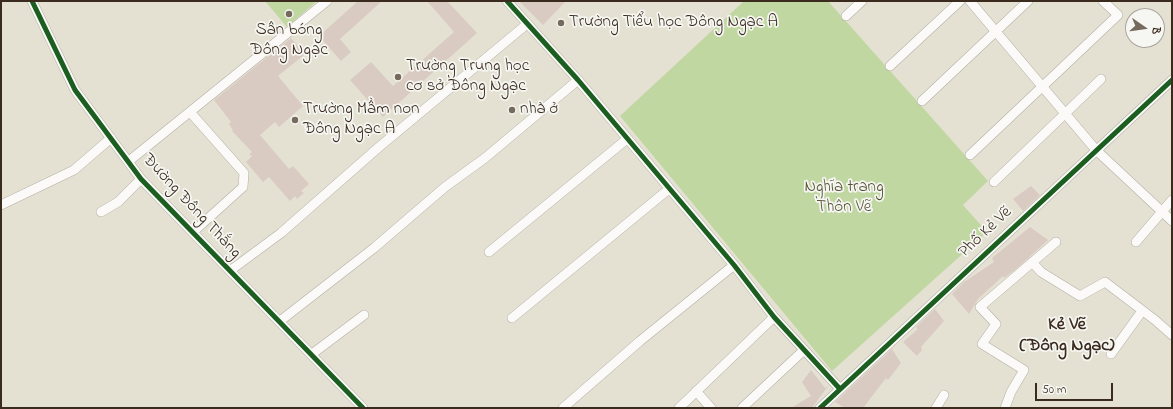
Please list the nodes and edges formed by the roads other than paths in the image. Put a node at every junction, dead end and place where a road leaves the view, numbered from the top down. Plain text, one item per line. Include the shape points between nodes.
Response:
1 (327, 1) edge
2 (507, 1) edge
3 (862, 1) edge
4 (960, 1) edge
5 (970, 1) edge
6 (1028, 1) edge
7 (1103, 1) edge
8 (36, 2) edge
9 (846, 16) dead end
10 (527, 24) junction
11 (995, 31) junction
12 (890, 66) dead end
13 (1101, 79) dead end
14 (578, 80) junction
15 (1172, 80) edge
16 (1042, 86) junction
17 (922, 101) dead end
18 (190, 112) junction
19 (1065, 113) junction
20 (111, 138) junction
21 (628, 139) junction
22 (1096, 150) junction
23 (970, 155) dead end
24 (129, 161) junction
25 (141, 179) junction
26 (994, 182) dead end
27 (670, 189) junction
28 (1172, 200) edge
29 (1, 205) edge
30 (1163, 211) junction
31 (101, 212) dead end
32 (1172, 221) edge
33 (194, 232) junction
34 (1056, 242) dead end
35 (1136, 242) dead end
36 (489, 252) dead end
37 (1032, 262) junction
38 (734, 265) junction
39 (231, 270) junction
40 (1142, 310) junction
41 (364, 315) dead end
42 (774, 317) junction
43 (512, 318) dead end
44 (280, 321) junction
45 (1172, 335) edge
46 (804, 350) junction
47 (312, 354) junction
48 (1111, 354) dead end
49 (840, 389) junction
50 (696, 391) junction
51 (944, 395) dead end
52 (363, 408) edge
53 (562, 408) edge
54 (678, 408) edge
55 (711, 408) edge
56 (742, 408) edge
57 (820, 408) edge
58 (936, 408) edge
59 (1005, 408) edge

1 - 18 street
2 - 10 street
3 - 9 street
4 - 12 street
5 - 11 street
6 - 11 street
7 - 16 street via 1118,15
8 - 20 street, Đường Đông Thắng via 74,90
10 - 14 street
10 - 39 street via 280,233
11 - 16 street
11 - 17 street
13 - 19 street
14 - 21 street
14 - 44 street via 374,248
15 - 22 street, Phố Kẻ Vẽ
16 - 19 street
16 - 23 street
18 - 24 street
18 - 33 street via 244,173 243,187
19 - 22 street
19 - 26 street
20 - 24 street, Đường Đông Thắng
20 - 29 street via 74,170
21 - 27 street
21 - 36 street
22 - 30 street
22 - 49 street, Phố Kẻ Vẽ
24 - 25 street, Đường Đông Thắng
25 - 31 street via 118,202
25 - 33 street, Đường Đông Thắng
27 - 38 street
27 - 43 street
28 - 30 street
30 - 32 street
30 - 35 street
33 - 39 street, Đường Đông Thắng
34 - 37 street
37 - 40 street via 1041,272 1080,296 1105,282
37 - 59 street via 980,307 996,324 982,344 1024,370
38 - 42 street
38 - 53 street
39 - 44 street, Đường Đông Thắng
40 - 45 street
40 - 48 street
41 - 47 street
42 - 46 street
42 - 50 street
44 - 47 street, Đường Đông Thắng
46 - 49 street
46 - 56 street
47 - 52 street, Đường Đông Thắng
49 - 57 street, Phố Kẻ Vẽ
50 - 54 street
50 - 55 street
51 - 58 street

